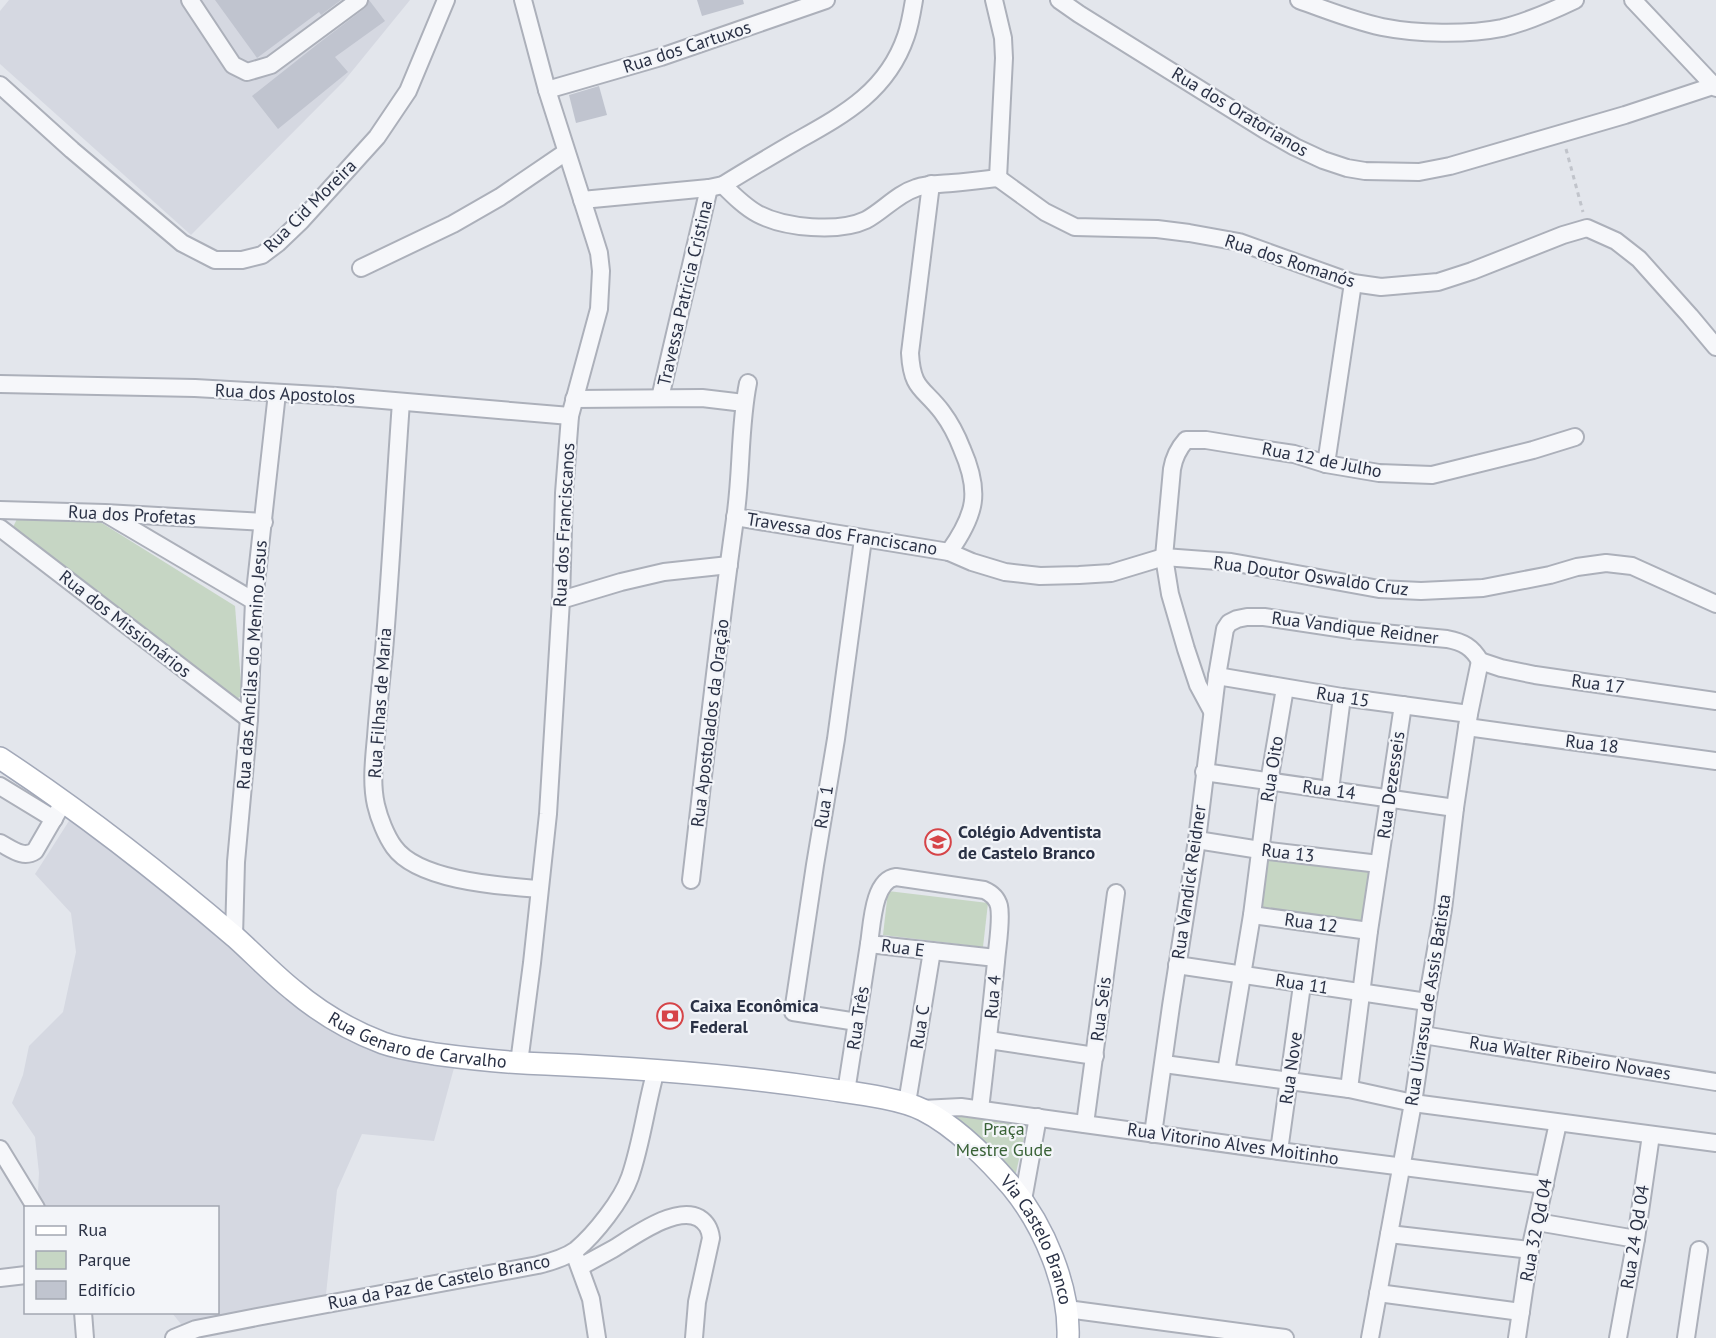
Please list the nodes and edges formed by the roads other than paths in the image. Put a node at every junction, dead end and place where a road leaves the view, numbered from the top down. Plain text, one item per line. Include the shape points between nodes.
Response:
1 (190, 0) edge
2 (359, 0) edge
3 (446, 0) edge
4 (523, 0) edge
5 (826, 0) edge
6 (914, 0) edge
7 (994, 0) edge
8 (1059, 0) edge
9 (1299, 0) edge
10 (1575, 0) edge
11 (1633, 0) edge
12 (0, 85) edge
13 (1715, 87) edge
14 (547, 90) junction
15 (566, 152) junction
16 (998, 178) junction
17 (931, 184) junction
18 (716, 186) junction
19 (582, 200) junction
20 (361, 268) dead end
21 (1353, 283) junction
22 (1716, 347) edge
23 (748, 383) dead end
24 (0, 384) edge
25 (277, 393) junction
26 (660, 398) junction
27 (574, 399) junction
28 (401, 402) junction
29 (744, 403) junction
30 (570, 416) junction
31 (1575, 437) dead end
32 (1326, 464) junction
33 (0, 510) edge
34 (105, 513) junction
35 (735, 517) junction
36 (264, 522) junction
37 (0, 528) edge
38 (863, 539) junction
39 (949, 552) junction
40 (1164, 557) junction
41 (729, 565) junction
42 (561, 600) junction
43 (254, 601) junction
44 (1716, 604) edge
45 (1226, 629) joint
46 (1480, 662) junction
47 (1217, 676) junction
48 (1285, 688) junction
49 (1342, 696) junction
50 (1716, 701) edge
51 (1403, 705) junction
52 (1212, 711) junction
53 (249, 719) junction
54 (1468, 720) junction
55 (0, 758) edge
56 (1716, 761) edge
57 (1204, 772) junction
58 (1269, 782) junction
59 (0, 786) edge
60 (1330, 790) junction
61 (1389, 799) junction
62 (64, 801) junction
63 (1455, 808) junction
64 (54, 819) junction
65 (1197, 840) junction
66 (0, 843) edge
67 (1260, 850) junction
68 (1379, 864) junction
69 (691, 880) dead end
70 (539, 889) junction
71 (984, 890) joint
72 (1116, 893) dead end
73 (1252, 915) junction
74 (1370, 931) junction
75 (234, 937) junction
76 (869, 944) junction
77 (932, 951) junction
78 (996, 958) junction
79 (1177, 965) junction
80 (1243, 975) junction
81 (1302, 985) junction
82 (1362, 993) junction
83 (1427, 1002) junction
84 (857, 1022) junction
85 (1424, 1035) junction
86 (989, 1040) junction
87 (1095, 1056) junction
88 (519, 1063) junction
89 (1164, 1064) junction
90 (656, 1070) junction
91 (1226, 1072) junction
92 (1289, 1080) junction
93 (1716, 1082) edge
94 (1349, 1089) junction
95 (846, 1092) junction
96 (1413, 1103) junction
97 (915, 1106) junction
98 (980, 1109) junction
99 (1038, 1118) junction
100 (1558, 1122) junction
101 (1085, 1124) junction
102 (1153, 1134) junction
103 (1651, 1135) junction
104 (1716, 1143) edge
105 (0, 1149) edge
106 (1279, 1151) junction
107 (1402, 1166) junction
108 (1545, 1185) junction
109 (1023, 1200) junction
110 (35, 1206) edge
111 (1537, 1222) junction
112 (1389, 1234) junction
113 (1636, 1239) junction
114 (1530, 1250) junction
115 (1699, 1250) dead end
116 (577, 1259) junction
117 (24, 1275) edge
118 (0, 1278) edge
119 (1378, 1293) junction
120 (1067, 1309) junction
121 (1521, 1312) junction
122 (83, 1314) edge
123 (1267, 1337) edge
124 (85, 1338) edge
125 (174, 1338) edge
126 (597, 1338) edge
127 (694, 1338) edge
128 (1068, 1338) edge
129 (1285, 1338) edge
130 (1370, 1338) edge
131 (1517, 1338) edge
132 (1618, 1338) edge
133 (1686, 1338) edge

1 - 2 street via 233,65 247,72 271,65
3 - 12 street, Rua Cid Moreira via 408,91 377,137 278,243 262,255 242,261 215,260 182,243
4 - 14 street, Rua dos Franciscanos
5 - 14 street, Rua dos Cartuxos via 661,57
6 - 18 street via 901,48 871,93 834,121
7 - 16 street via 1004,58
8 - 13 street, Rua dos Oratorianos via 1265,130 1323,160 1365,171 1419,172 1450,166
9 - 10 street via 1383,27 1443,32 1502,28
11 - 13 street
14 - 15 street, Rua dos Franciscanos
15 - 19 street, Rua dos Franciscanos
15 - 20 street via 453,224
16 - 17 street
16 - 21 street, Rua dos Romanós via 1045,212 1075,227 1158,229 1239,242
17 - 18 street via 914,188 866,220 830,227 771,220
17 - 39 street via 909,353 912,374 954,429 974,484 970,516
18 - 19 street
18 - 26 street, Travessa Patricia Cristina
19 - 27 street, Rua dos Franciscanos via 599,253 601,287 599,309
21 - 22 street, Rua dos Romanós via 1382,287 1438,282 1587,228 1616,241 1639,259
21 - 32 street
23 - 29 street, Rua Apostolados da Oração
24 - 25 street, Rua dos Apostolos
25 - 28 street, Rua dos Apostolos
25 - 36 street, Rua das Ancilas do Menino Jesus
26 - 27 street
26 - 29 street
27 - 30 street, Rua dos Franciscanos
28 - 30 street, Rua dos Apostolos
28 - 70 street, Rua Filhas de Maria via 373,770 376,805 395,848 410,861 460,880
29 - 35 street, Rua Apostolados da Oração
30 - 42 street, Rua dos Franciscanos
31 - 32 street, Rua 12 de Julho via 1432,475 1379,473
32 - 40 street, Rua 12 de Julho via 1265,449 1186,440 1179,447 1172,469
33 - 34 street, Rua dos Profetas
34 - 36 street, Rua dos Profetas
34 - 43 street
35 - 38 street, Travessa dos Franciscano
35 - 41 street, Rua Apostolados da Oração
36 - 43 street, Rua das Ancilas do Menino Jesus
37 - 53 street, Rua dos Missionários
38 - 39 street, Travessa dos Franciscano
38 - 84 street, Rua 1 via 793,1012
39 - 40 street, Travessa dos Franciscano via 1005,572 1040,576 1111,573
40 - 44 street, Rua Doutor Oswaldo Cruz via 1230,562 1379,589 1421,591 1483,588 1592,564 1620,564
40 - 52 street via 1178,624 1198,685
41 - 42 street via 664,572
41 - 69 street, Rua Apostolados da Oração
42 - 70 street, Rua dos Franciscanos via 548,814
43 - 53 street, Rua das Ancilas do Menino Jesus
45 - 46 street, Rua Vandique Reidner via 1237,620 1264,616 1351,630 1447,639 1469,646
45 - 47 street, Rua Vandick Reidner
46 - 50 street, Rua 17 via 1535,675
46 - 54 street, Rua Uirassu de Assis Batista
47 - 48 street, Rua 15
47 - 52 street, Rua Vandick Reidner
48 - 49 street, Rua 15
48 - 58 street, Rua Oito
49 - 51 street, Rua 15
49 - 60 street
51 - 54 street, Rua 15
51 - 61 street, Rua Dezesseis
52 - 57 street, Rua Vandick Reidner
53 - 75 street, Rua das Ancilas do Menino Jesus via 236,862
54 - 56 street, Rua 18
54 - 63 street, Rua Uirassu de Assis Batista
55 - 62 main road, Rua Genaro de Carvalho
57 - 58 street, Rua 14
57 - 65 street, Rua Vandick Reidner
58 - 60 street, Rua 14
58 - 67 street, Rua Oito
59 - 64 street
60 - 61 street, Rua 14
61 - 63 street, Rua 14
61 - 68 street, Rua Dezesseis
62 - 64 street
62 - 75 main road, Rua Genaro de Carvalho
63 - 83 street, Rua Uirassu de Assis Batista
64 - 66 street via 31,854 21,854
65 - 67 street, Rua 13
65 - 79 street, Rua Vandick Reidner
67 - 68 street, Rua 13
67 - 73 street, Rua Oito
68 - 74 street, Rua Dezesseis
70 - 88 street, Rua dos Franciscanos
71 - 76 street, Rua E via 891,878 878,894
71 - 78 street, Rua 4 via 999,905
72 - 87 street, Rua Seis
73 - 74 street, Rua 12
73 - 80 street
74 - 82 street
75 - 88 main road, Rua Genaro de Carvalho via 293,991 324,1013 384,1044
76 - 77 street, Rua E
76 - 84 street, Rua Três
77 - 78 street, Rua E
77 - 97 street, Rua C
78 - 86 street, Rua 4
79 - 80 street, Rua 11
79 - 89 street, Rua Vandick Reidner
80 - 81 street, Rua 11
80 - 91 street
81 - 82 street, Rua 11
81 - 92 street, Rua Nove
82 - 83 street, Rua 11
82 - 94 street
83 - 85 street, Rua Uirassu de Assis Batista
84 - 95 street, Rua Três
85 - 93 street, Rua Walter Ribeiro Novaes
85 - 96 street, Rua Uirassu de Assis Batista
86 - 87 street
86 - 98 street, Rua 4
87 - 101 street, Rua Seis
88 - 90 main road, Rua Genaro de Carvalho
89 - 91 street
89 - 102 street, Rua Vandick Reidner
90 - 95 main road, Rua Genaro de Carvalho
90 - 116 street, Rua da Paz de Castelo Branco via 629,1180
91 - 92 street
92 - 94 street
92 - 106 street, Rua Nove
94 - 96 street
95 - 97 main road, Rua Genaro de Carvalho
96 - 100 street
96 - 107 street, Rua Uirassu de Assis Batista
97 - 98 street, Rua Vitorino Alves Moitinho
97 - 109 main road, Via Castelo Branco via 938,1118 973,1146
98 - 99 street, Rua Vitorino Alves Moitinho
99 - 101 street, Rua Vitorino Alves Moitinho
99 - 109 street
100 - 103 street
100 - 108 street, Rua 32 Qd 04
101 - 102 street, Rua Vitorino Alves Moitinho
102 - 106 street, Rua Vitorino Alves Moitinho
103 - 104 street
103 - 113 street, Rua 24 Qd 04
105 - 110 street
106 - 107 street, Rua Vitorino Alves Moitinho
107 - 108 street, Rua Vitorino Alves Moitinho
107 - 112 street, Rua Uirassu de Assis Batista
108 - 111 street, Rua 32 Qd 04
109 - 120 main road, Via Castelo Branco via 1048,1248
111 - 113 street
111 - 114 street, Rua 32 Qd 04
112 - 114 street
112 - 119 street, Rua Uirassu de Assis Batista
113 - 132 street, Rua 24 Qd 04
114 - 121 street, Rua 32 Qd 04
115 - 133 street
116 - 125 street, Rua da Paz de Castelo Branco via 236,1321
116 - 126 street via 591,1299
116 - 127 street via 671,1217 696,1216 705,1222 711,1238 697,1302
117 - 118 street
119 - 121 street
119 - 130 street, Rua Uirassu de Assis Batista
120 - 123 street
120 - 128 main road, Via Castelo Branco
121 - 131 street, Rua 32 Qd 04
122 - 124 street
123 - 129 street

